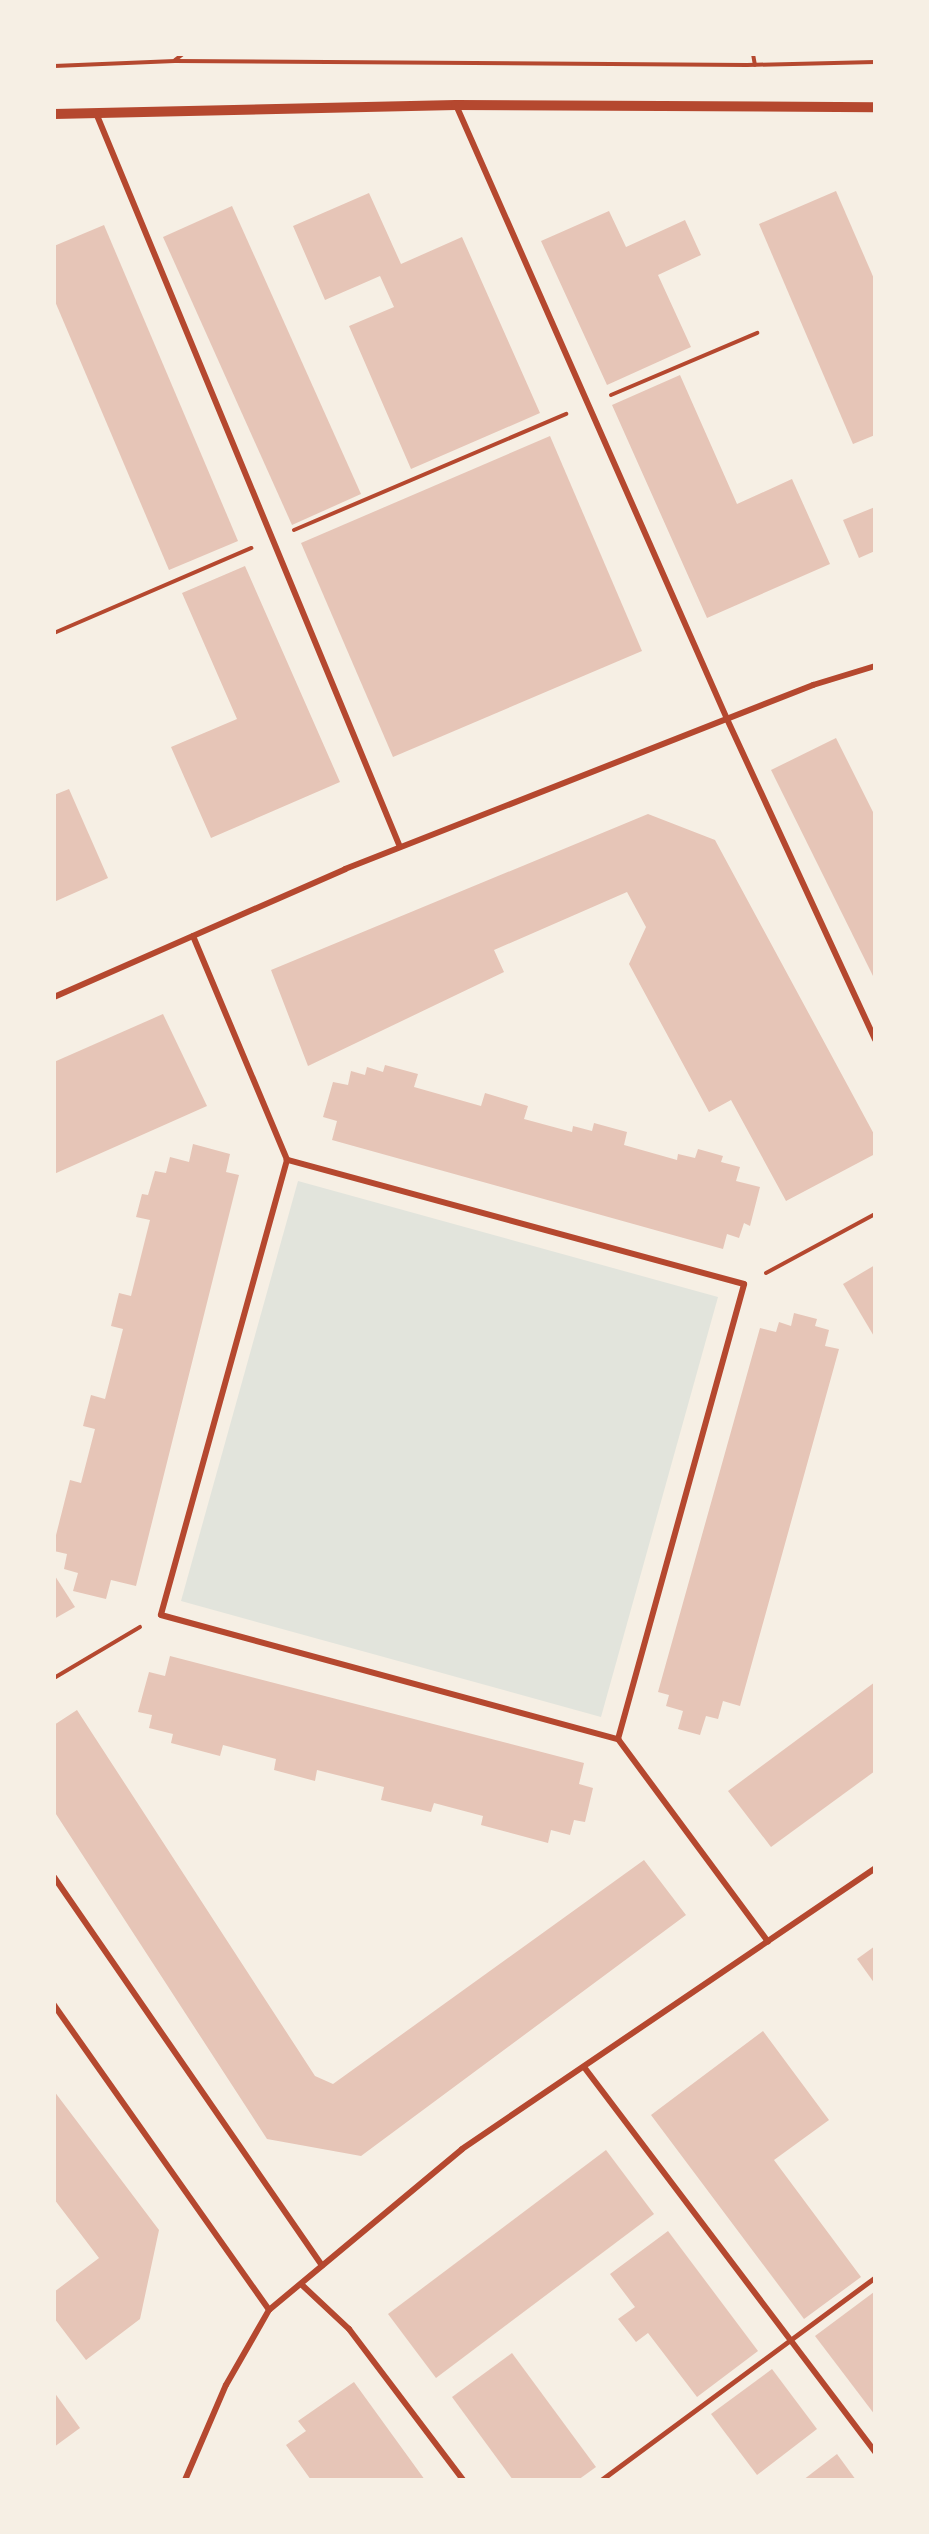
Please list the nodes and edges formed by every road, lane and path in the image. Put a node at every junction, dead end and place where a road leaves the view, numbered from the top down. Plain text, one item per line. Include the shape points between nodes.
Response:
1 (183, 54) edge
2 (753, 54) edge
3 (175, 61) junction
4 (875, 62) edge
5 (755, 65) junction
6 (54, 66) edge
7 (456, 105) junction
8 (875, 107) edge
9 (95, 112) junction
10 (54, 114) edge
11 (757, 333) dead end
12 (588, 405) junction
13 (272, 539) junction
14 (54, 633) edge
15 (875, 666) edge
16 (727, 719) junction
17 (400, 847) junction
18 (193, 936) junction
19 (54, 997) edge
20 (875, 1039) edge
21 (287, 1160) junction
22 (875, 1214) edge
23 (744, 1284) junction
24 (161, 1614) junction
25 (54, 1678) edge
26 (618, 1739) junction
27 (875, 1868) edge
28 (54, 1877) edge
29 (768, 1942) junction
30 (54, 2005) edge
31 (584, 2067) junction
32 (322, 2266) junction
33 (875, 2277) edge
34 (301, 2284) junction
35 (269, 2310) junction
36 (790, 2340) junction
37 (875, 2452) edge
38 (185, 2480) edge
39 (463, 2480) edge
40 (601, 2480) edge

1 - 3 path
2 - 5 path
3 - 5 path
3 - 6 path
4 - 5 path
7 - 8 street
7 - 9 street
7 - 12 street
9 - 10 street
9 - 13 street
11 - 12 path
12 - 13 path
12 - 16 street
13 - 14 path
13 - 17 street
15 - 16 street
16 - 17 street
16 - 20 street
17 - 18 street
18 - 19 street
18 - 21 street
21 - 23 street
21 - 24 street
22 - 23 path
23 - 26 street
24 - 25 path
24 - 26 street
26 - 29 street
27 - 29 street
28 - 32 street
29 - 31 street
30 - 35 street
31 - 32 street via 462,2149
31 - 36 street
32 - 34 street
33 - 36 street
34 - 35 street
34 - 39 street via 350,2330
35 - 38 street via 226,2385
36 - 37 street
36 - 40 street

